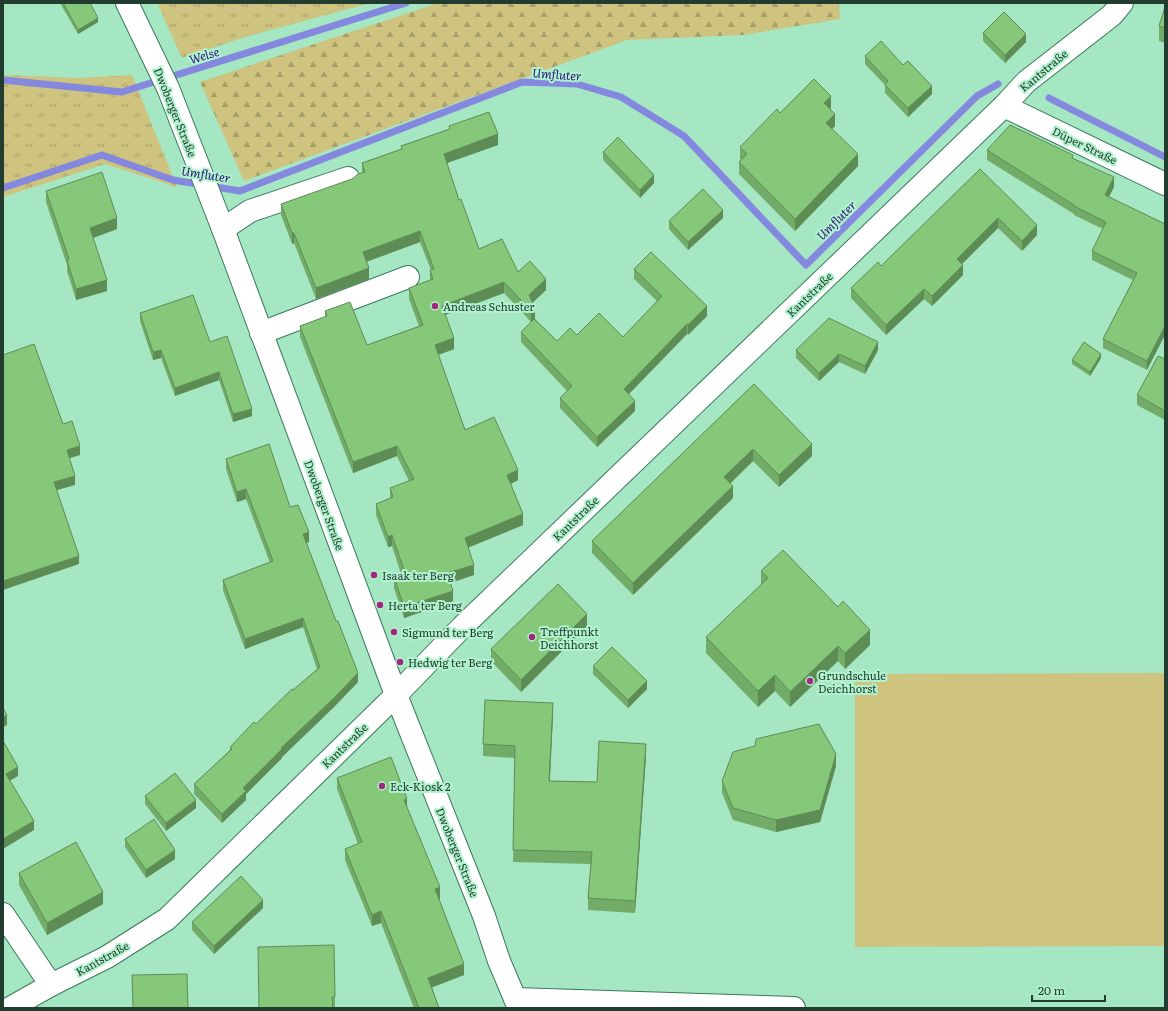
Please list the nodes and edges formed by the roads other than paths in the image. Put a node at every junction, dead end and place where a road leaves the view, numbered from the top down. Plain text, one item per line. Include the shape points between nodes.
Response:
1 (127, 3) edge
2 (1122, 3) edge
3 (1004, 106) junction
4 (348, 178) dead end
5 (1165, 184) edge
6 (223, 229) junction
7 (408, 277) dead end
8 (261, 332) junction
9 (396, 695) junction
10 (3, 914) edge
11 (51, 985) junction
12 (517, 1003) edge
13 (10, 1008) edge
14 (794, 1008) edge

1 - 6 street, Dwoberger Straße via 168,88
2 - 3 street, Kantstraße via 1112,15 1026,82
3 - 5 street, Düper Straße
3 - 9 street, Kantstraße via 462,627
4 - 6 street via 250,212
6 - 8 street, Dwoberger Straße
7 - 8 street
8 - 9 street, Dwoberger Straße
9 - 11 street, Kantstraße via 167,919 107,957
9 - 12 street, Dwoberger Straße
10 - 11 street
11 - 13 street, Kantstraße
12 - 14 street

